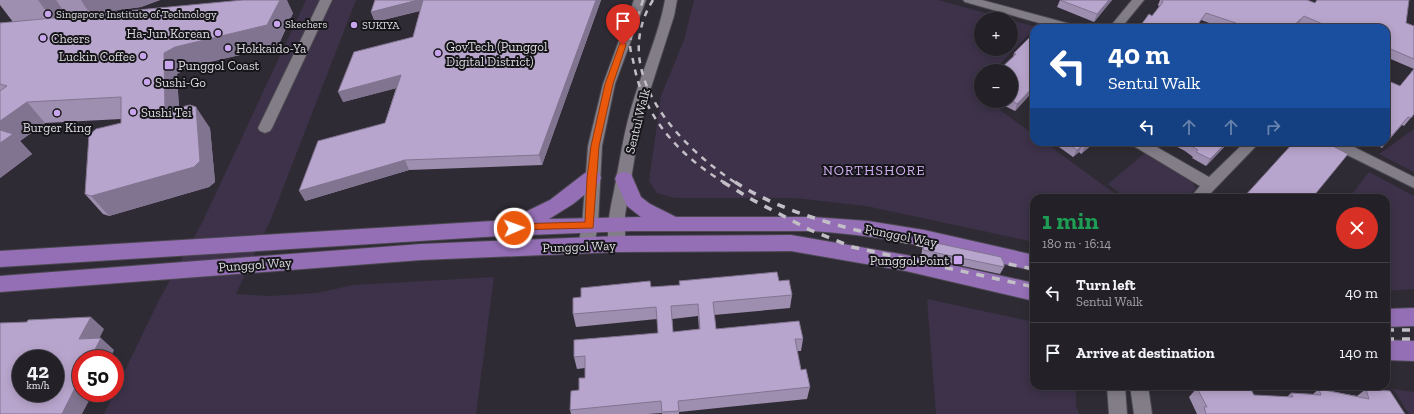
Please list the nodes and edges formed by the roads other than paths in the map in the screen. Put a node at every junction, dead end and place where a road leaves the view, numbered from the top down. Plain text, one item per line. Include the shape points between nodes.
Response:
1 (326, 0) edge
2 (640, 0) edge
3 (671, 0) edge
4 (969, 0) edge
5 (1138, 0) edge
6 (1056, 24) edge
7 (1118, 24) edge
8 (265, 128) dead end
9 (1144, 146) edge
10 (1249, 146) edge
11 (1340, 146) edge
12 (592, 178) junction
13 (624, 179) junction
14 (1414, 183) edge
15 (1210, 185) junction
16 (1201, 194) edge
17 (675, 225) junction
18 (590, 226) junction
19 (500, 228) junction
20 (617, 234) junction
21 (586, 246) junction
22 (0, 259) edge
23 (1030, 261) edge
24 (0, 284) edge
25 (1030, 291) edge
26 (1414, 317) edge
27 (1390, 318) edge
28 (1390, 350) edge
29 (1414, 351) edge
30 (1116, 390) edge
31 (1139, 390) edge
32 (1118, 414) edge
33 (1143, 414) edge

1 - 8 street
2 - 12 street via 609,84 595,146
3 - 13 street, Sentul Walk via 666,23 640,100
4 - 6 street
5 - 7 street
9 - 15 street
10 - 15 street
11 - 14 street
12 - 18 street
12 - 19 main road via 575,194 545,212
13 - 17 main road via 634,201 643,209
13 - 20 street, Sentul Walk
15 - 16 street
17 - 20 main road, Punggol Way
17 - 23 main road, Punggol Way via 838,225 904,234
18 - 19 main road, Punggol Way
18 - 20 main road, Punggol Way
18 - 21 street
19 - 22 main road, Punggol Way
20 - 21 main road, Punggol Way
20 - 25 main road, Punggol Way via 791,243 906,263
21 - 24 main road, Punggol Way via 421,252
26 - 27 main road
28 - 29 main road
30 - 32 street
31 - 33 street

